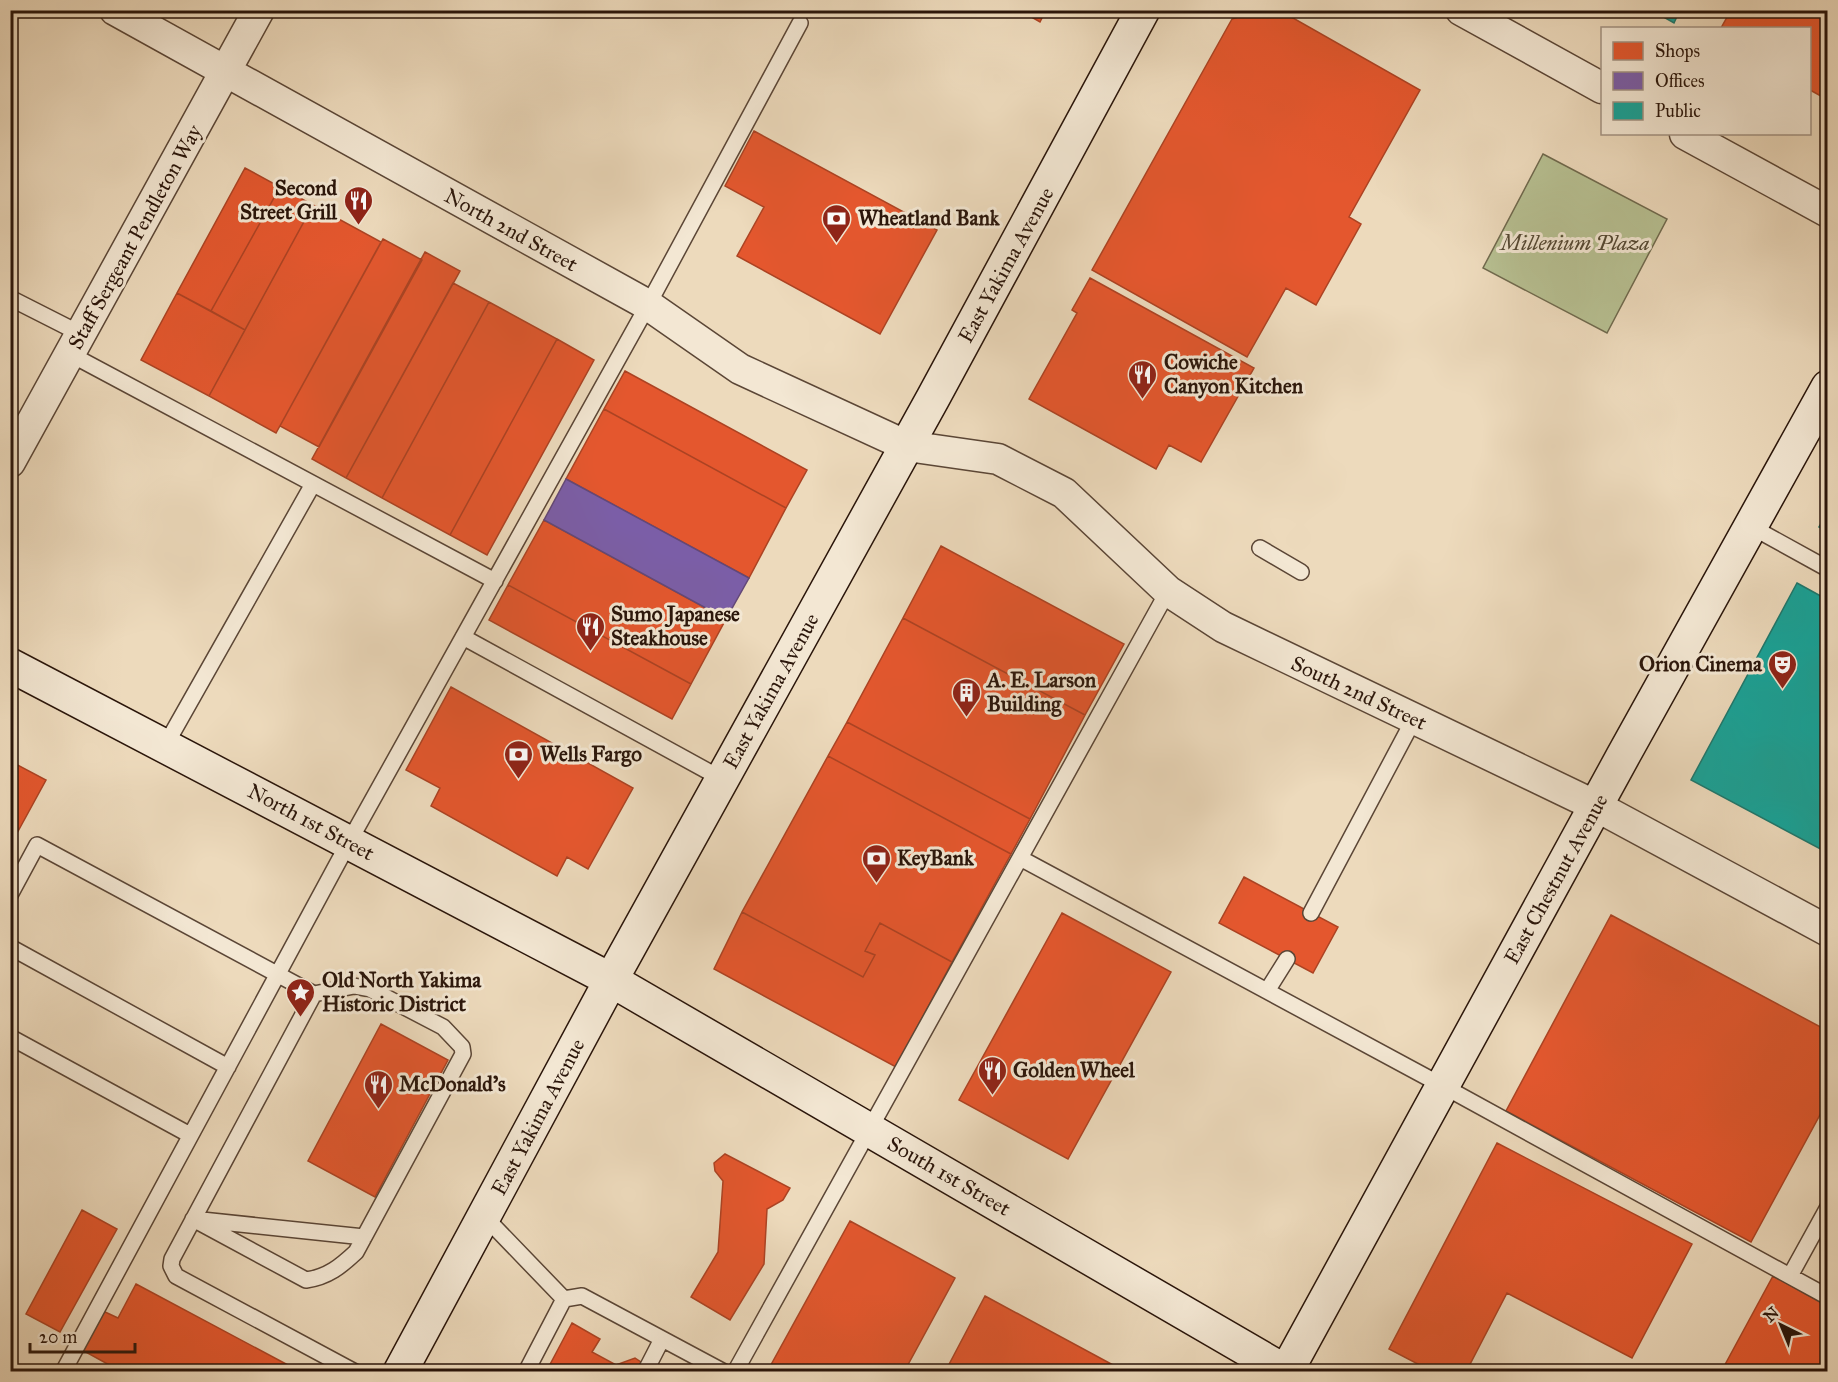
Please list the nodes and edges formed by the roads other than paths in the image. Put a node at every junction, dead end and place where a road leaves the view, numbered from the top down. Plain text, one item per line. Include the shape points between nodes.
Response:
1 (115, 10) edge
2 (259, 10) edge
3 (1143, 10) edge
4 (1461, 10) edge
5 (800, 23) dead end
6 (227, 72) junction
7 (1601, 87) edge
8 (1687, 135) edge
9 (1827, 212) edge
10 (10, 298) edge
11 (648, 305) junction
12 (76, 344) junction
13 (1827, 387) edge
14 (907, 446) junction
15 (10, 462) edge
16 (313, 483) junction
17 (1750, 526) junction
18 (1260, 548) dead end
19 (1827, 569) edge
20 (1301, 573) dead end
21 (495, 581) junction
22 (1168, 591) junction
23 (463, 637) junction
24 (10, 665) edge
25 (1414, 719) junction
26 (165, 746) junction
27 (722, 779) junction
28 (1596, 806) junction
29 (349, 842) junction
30 (1020, 858) junction
31 (10, 895) edge
32 (1311, 913) dead end
33 (1827, 931) edge
34 (10, 947) edge
35 (1287, 960) dead end
36 (278, 975) junction
37 (611, 980) junction
38 (1267, 991) junction
39 (314, 994) junction
40 (10, 1037) edge
41 (228, 1067) junction
42 (1443, 1086) junction
43 (869, 1130) junction
44 (190, 1135) junction
45 (1827, 1207) edge
46 (484, 1216) junction
47 (194, 1219) junction
48 (364, 1237) junction
49 (1790, 1276) junction
50 (1827, 1297) edge
51 (564, 1299) junction
52 (662, 1339) junction
53 (63, 1371) edge
54 (355, 1371) edge
55 (400, 1371) edge
56 (526, 1371) edge
57 (645, 1371) edge
58 (724, 1371) edge
59 (735, 1371) edge
60 (1286, 1371) edge

1 - 6 street, North 2nd Street
2 - 6 street, Staff Sergeant Pendleton Way
3 - 14 main road, East Yakima Avenue
4 - 7 street
5 - 11 lane
6 - 11 street, North 2nd Street
6 - 12 street, Staff Sergeant Pendleton Way
8 - 9 street
10 - 12 lane
11 - 14 street, North 2nd Street via 740,369
11 - 21 lane
12 - 15 street, Staff Sergeant Pendleton Way
12 - 16 lane
13 - 17 main road, East Chestnut Avenue
14 - 22 street, South 2nd Street via 998,459 1064,493
14 - 27 main road, East Yakima Avenue
16 - 21 lane
16 - 26 lane
17 - 19 lane
17 - 28 main road, East Chestnut Avenue
18 - 20 lane
21 - 23 lane
22 - 25 street, South 2nd Street via 1231,631
22 - 30 lane
23 - 27 lane
23 - 29 lane
24 - 26 main road, North 1st Street
25 - 28 street, South 2nd Street
25 - 32 lane
26 - 29 main road, North 1st Street
27 - 37 main road, East Yakima Avenue
28 - 33 street, South 2nd Street
28 - 42 main road, East Chestnut Avenue
29 - 36 lane
29 - 37 main road, North 1st Street
30 - 38 lane
30 - 43 lane
31 - 36 lane via 37,845
34 - 41 lane
35 - 38 lane
36 - 39 lane
36 - 41 lane
37 - 43 main road, South 1st Street
37 - 46 main road, East Yakima Avenue
38 - 42 lane
39 - 47 lane
39 - 48 lane via 354,986 370,989 443,1027 462,1047 463,1054
40 - 44 lane
41 - 44 lane
42 - 49 lane
42 - 60 main road, East Chestnut Avenue
43 - 59 lane
43 - 60 main road, South 1st Street
44 - 53 lane
45 - 49 lane
46 - 51 lane
46 - 55 main road, East Yakima Avenue
47 - 48 lane
47 - 48 lane via 306,1280 338,1269 356,1252
47 - 54 lane via 172,1258 176,1276
49 - 50 lane
51 - 52 lane via 582,1296
51 - 56 lane
52 - 57 lane
52 - 58 lane

